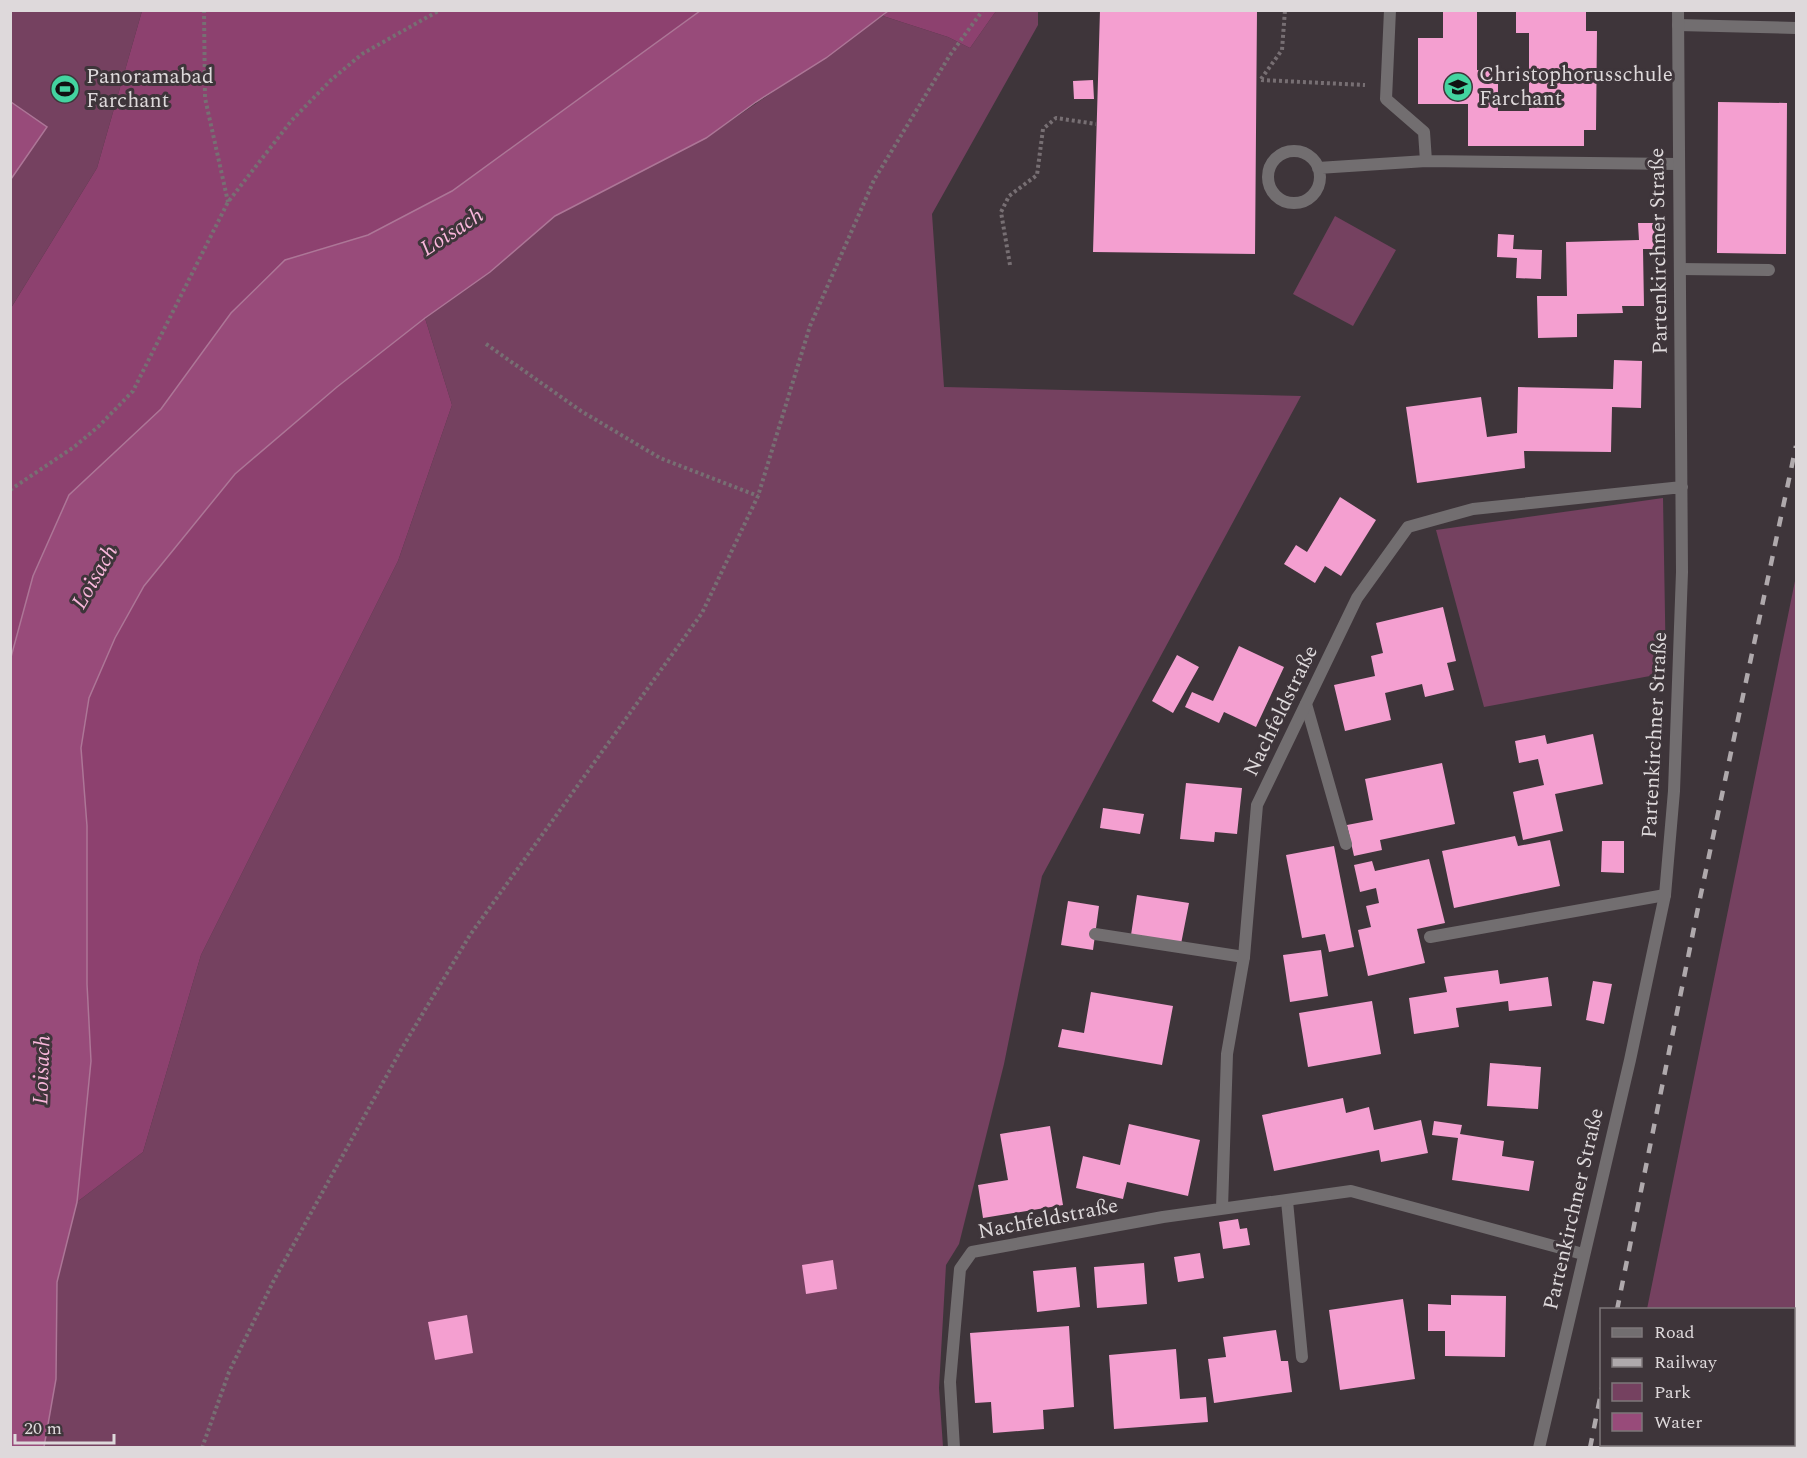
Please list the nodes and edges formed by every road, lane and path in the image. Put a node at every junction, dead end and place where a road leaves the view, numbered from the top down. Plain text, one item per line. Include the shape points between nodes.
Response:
1 (204, 10) edge
2 (440, 10) edge
3 (983, 10) edge
4 (1285, 10) edge
5 (1390, 10) edge
6 (1678, 10) edge
7 (1678, 25) junction
8 (1797, 28) edge
9 (1386, 86) junction
10 (1096, 124) dead end
11 (1426, 162) junction
12 (1678, 164) junction
13 (1318, 168) junction
14 (228, 202) junction
15 (1010, 265) dead end
16 (1680, 269) junction
17 (1768, 270) dead end
18 (486, 344) dead end
19 (1682, 487) junction
20 (10, 490) edge
21 (758, 496) junction
22 (1306, 704) junction
23 (1346, 844) dead end
24 (1665, 895) junction
25 (1095, 934) dead end
26 (1430, 936) dead end
27 (1244, 957) junction
28 (1287, 1201) junction
29 (1222, 1208) junction
30 (1583, 1254) junction
31 (1302, 1357) dead end
32 (202, 1448) edge
33 (954, 1448) edge
34 (1539, 1448) edge

1 - 14 path via 205,98
2 - 14 path via 362,54 331,80 292,120
3 - 21 path via 950,55 874,180 810,326
4 - 9 path via 1282,51 1261,80
5 - 9 street
6 - 7 street, Partenkirchner Straße
7 - 8 street
7 - 12 street, Partenkirchner Straße
9 - 11 street via 1386,99 1424,132
10 - 15 path via 1056,118 1043,129 1037,175 1009,196 1001,212
11 - 12 street
11 - 13 street
12 - 16 street, Partenkirchner Straße
13 - 13 street via 1307,155 1282,154 1268,175 1272,191 1285,202 1302,202 1315,192
14 - 20 path via 133,391 74,447
16 - 17 street
16 - 19 street, Partenkirchner Straße
18 - 21 path via 581,411 660,458
19 - 22 street, Nachfeldstraße via 1473,509 1408,527 1357,598
19 - 24 street, Partenkirchner Straße via 1679,672
21 - 32 path via 702,613 470,935 402,1048 274,1280 229,1372
22 - 23 street
22 - 27 street, Nachfeldstraße via 1257,805
24 - 26 street
24 - 30 street, Partenkirchner Straße
25 - 27 street
27 - 29 street, Nachfeldstraße via 1227,1054
28 - 29 street, Nachfeldstraße
28 - 30 street, Nachfeldstraße via 1351,1191
28 - 31 street
29 - 33 street, Nachfeldstraße via 972,1252 960,1269 950,1382
30 - 34 street, Partenkirchner Straße

